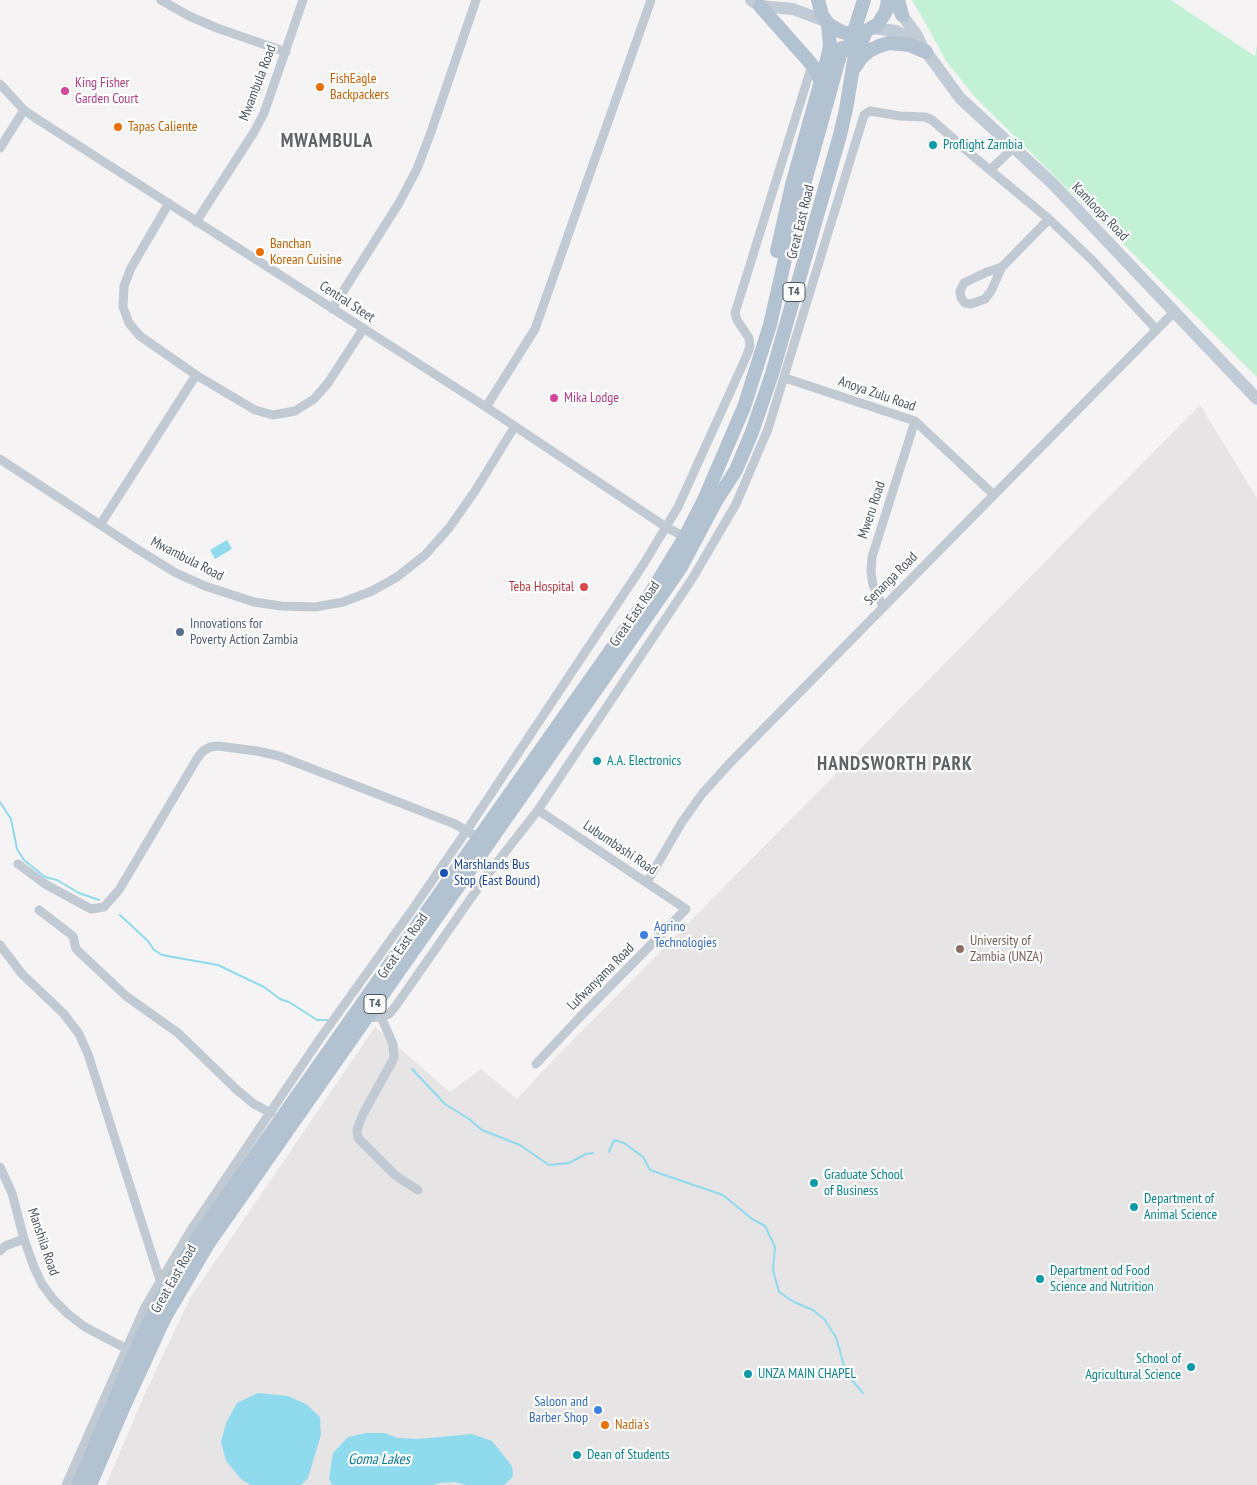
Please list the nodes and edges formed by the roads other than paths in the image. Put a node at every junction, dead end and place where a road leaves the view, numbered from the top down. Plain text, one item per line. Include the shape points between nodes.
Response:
1 (161, 0) edge
2 (303, 0) edge
3 (476, 0) edge
4 (650, 0) edge
5 (795, 0) edge
6 (818, 0) edge
7 (856, 0) edge
8 (864, 0) edge
9 (889, 0) edge
10 (898, 0) edge
11 (761, 2) edge
12 (902, 15) junction
13 (827, 22) junction
14 (869, 30) junction
15 (845, 49) junction
16 (924, 49) junction
17 (286, 52) junction
18 (812, 65) junction
19 (852, 76) junction
20 (821, 82) junction
21 (0, 84) edge
22 (24, 110) junction
23 (0, 148) edge
24 (1013, 148) junction
25 (990, 170) junction
26 (169, 203) junction
27 (1049, 219) junction
28 (196, 222) junction
29 (1002, 267) junction
30 (332, 309) junction
31 (1175, 311) junction
32 (363, 329) junction
33 (1156, 329) junction
34 (196, 375) junction
35 (785, 378) junction
36 (1257, 399) edge
37 (486, 407) junction
38 (916, 421) junction
39 (515, 426) junction
40 (0, 459) edge
41 (994, 495) junction
42 (710, 499) junction
43 (100, 525) junction
44 (666, 527) junction
45 (690, 540) junction
46 (709, 553) junction
47 (884, 607) junction
48 (538, 810) junction
49 (467, 830) junction
50 (479, 838) junction
51 (18, 864) dead end
52 (647, 882) junction
53 (686, 909) joint
54 (39, 910) dead end
55 (0, 945) edge
56 (381, 1017) junction
57 (365, 1018) junction
58 (536, 1064) dead end
59 (271, 1113) junction
60 (0, 1167) edge
61 (418, 1190) dead end
62 (24, 1238) junction
63 (0, 1250) edge
64 (160, 1280) junction
65 (125, 1348) junction
66 (66, 1485) edge
67 (78, 1485) edge
68 (90, 1485) edge

1 - 17 street via 217,28
2 - 17 street, Mwambula Road
3 - 30 street via 417,169 399,204
4 - 37 street via 538,321 523,351
5 - 11 main road
6 - 13 main road, Great East Road
7 - 15 main road, Great East Road / T4
8 - 15 main road, Great East Road / T4, bridge
9 - 12 main road, Kamloops Road
9 - 14 main road, Great East Road via 883,18
10 - 12 main road
11 - 13 main road via 793,9
11 - 18 main road
12 - 16 main road, Kamloops Road
13 - 14 main road via 842,32 858,34
13 - 20 main road, Great East Road / T4 via 830,45
14 - 16 main road, Kamloops Road via 896,31
14 - 19 main road, Great East Road / T4 via 857,52
15 - 42 main road, Great East Road / T4 via 793,224 770,325
16 - 19 main road via 900,43 879,46 862,58
16 - 24 main road, Kamloops Road via 960,98
17 - 28 street, Mwambula Road via 264,114
18 - 20 main road
18 - 44 street via 735,313 749,338 748,355 698,466
19 - 42 main road, Great East Road / T4 via 840,136 769,382 736,470
20 - 42 main road, Great East Road / T4 via 792,185 753,356 714,462
21 - 22 street, Central Steet
22 - 23 street
22 - 26 street, Central Steet
24 - 25 street
24 - 31 main road, Kamloops Road via 1052,183
25 - 27 street
25 - 35 street via 932,120 870,111 864,115
26 - 28 street, Central Steet
26 - 34 street via 131,268 124,286 123,307 129,323 140,336
27 - 29 street
27 - 33 street
28 - 30 street, Central Steet
29 - 29 street via 964,283 960,291 965,303 985,299
30 - 32 street, Central Steet
31 - 33 street, Senanga Road
31 - 36 main road, Kamloops Road
32 - 34 street via 328,383 314,399 295,410 273,415 255,410
32 - 37 street, Central Steet
33 - 41 street, Senanga Road
34 - 43 street
35 - 38 street, Anoya Zulu Road
35 - 46 street via 754,464
37 - 39 street, Central Steet
38 - 41 street, Anoya Zulu Road
38 - 47 street, Mweru Road via 872,557 870,572 873,585
39 - 43 street, Mwambula Road via 449,528 426,554 397,577 343,602 281,606 227,595 176,573
39 - 44 street, Central Steet
40 - 43 street, Mwambula Road
41 - 47 street, Senanga Road
42 - 45 main road, Great East Road / T4
44 - 45 street, Central Steet
44 - 49 street
45 - 46 street, Central Steet
45 - 50 main road, Great East Road / T4
45 - 57 main road, Great East Road / T4 via 681,567
46 - 48 street
47 - 52 street, Senanga Road via 702,794
48 - 52 street, Lubumbashi Road
48 - 56 street via 485,878 395,1007
49 - 50 street
49 - 51 street via 279,756 210,746 198,757 119,890 104,907 91,909 45,884
49 - 59 street
50 - 67 main road, Great East Road / T4 via 200,1234 133,1355
52 - 53 street, Lubumbashi Road
53 - 58 street, Lufwanyama Road
54 - 59 street via 73,936 76,949 126,996 178,1033 237,1090
55 - 64 street via 22,974 64,1014 79,1034
56 - 57 street
56 - 61 street via 393,1044 394,1058 362,1116 358,1138 396,1176
57 - 68 main road, Great East Road / T4 via 181,1288 148,1353
59 - 64 street
60 - 62 street, Manshila Road via 12,1193
62 - 63 street
62 - 65 street, Manshila Road via 38,1276 54,1299 85,1326
64 - 65 street
65 - 66 street

